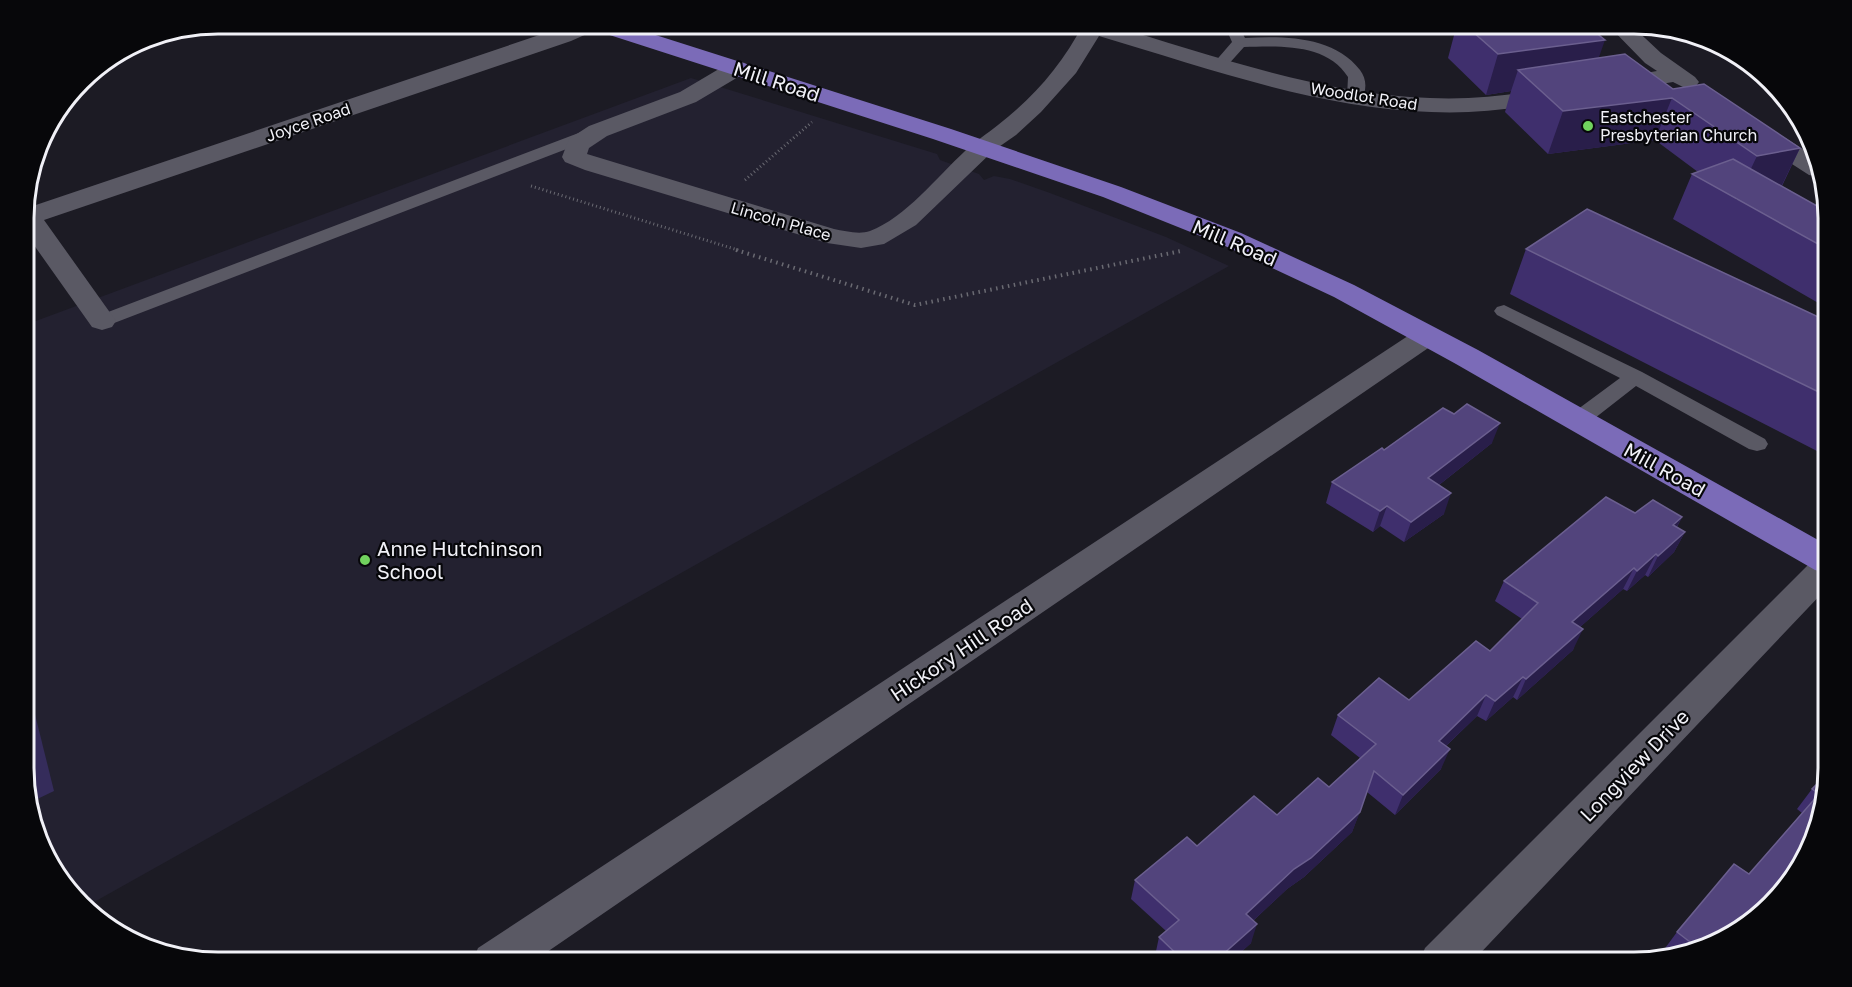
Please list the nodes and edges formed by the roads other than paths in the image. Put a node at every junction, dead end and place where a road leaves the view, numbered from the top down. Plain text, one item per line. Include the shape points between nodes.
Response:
1 (1090, 34) edge
2 (1122, 34) edge
3 (1236, 34) edge
4 (1628, 34) edge
5 (566, 35) edge
6 (633, 35) edge
7 (1240, 42) junction
8 (1221, 64) junction
9 (737, 68) junction
10 (1676, 75) junction
11 (1595, 88) edge
12 (1572, 92) edge
13 (1704, 94) edge
14 (1355, 97) junction
15 (1741, 120) edge
16 (598, 130) junction
17 (982, 148) junction
18 (1809, 165) edge
19 (35, 215) edge
20 (35, 230) edge
21 (1504, 311) dead end
22 (102, 321) joint
23 (1427, 336) junction
24 (1635, 377) junction
25 (1578, 420) junction
26 (1757, 444) dead end
27 (1818, 556) edge
28 (1818, 576) edge
29 (510, 952) edge
30 (1452, 952) edge

1 - 17 street, Lincoln Place via 1080,54 1049,91
2 - 8 street, Woodlot Road
3 - 7 lane
4 - 10 street
5 - 19 street, Joyce Road
6 - 9 main road, Mill Road
7 - 8 lane
7 - 14 lane via 1291,42 1327,52 1355,74
8 - 14 street, Woodlot Road
9 - 16 street, Lincoln Place via 688,97
9 - 17 main road, Mill Road
10 - 11 street
10 - 13 street
12 - 14 street, Woodlot Road via 1456,106
15 - 18 street
16 - 17 street, Lincoln Place via 578,144 574,157 826,235 863,240 880,237 909,216
16 - 22 lane
17 - 23 main road, Mill Road via 1112,192 1232,239 1344,291
20 - 22 street
21 - 24 lane
23 - 25 main road, Mill Road
23 - 29 street, Hickory Hill Road
24 - 25 lane
24 - 26 lane
25 - 27 main road, Mill Road
28 - 30 street, Longview Drive

